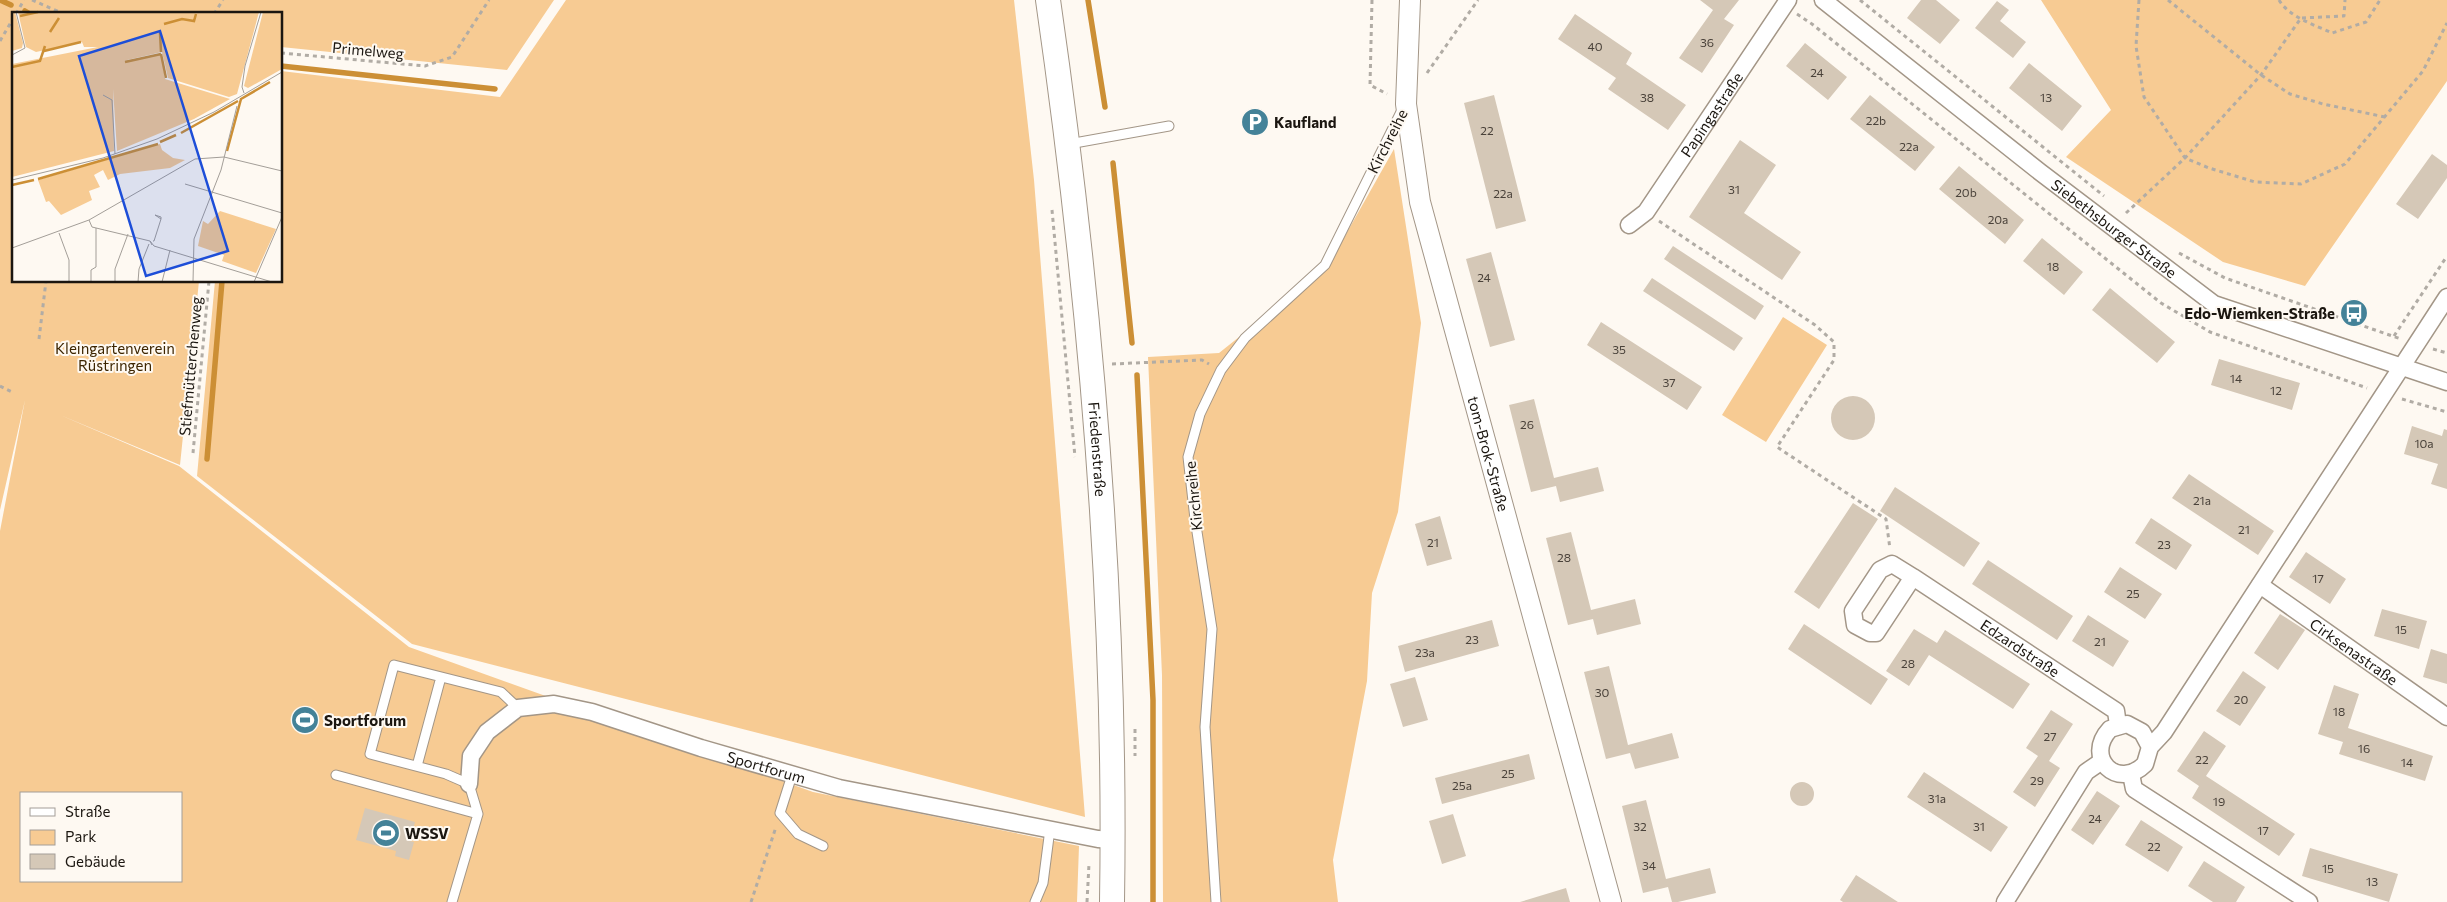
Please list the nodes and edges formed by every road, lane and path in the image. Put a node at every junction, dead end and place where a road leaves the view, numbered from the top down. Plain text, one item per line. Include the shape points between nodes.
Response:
1 (24, 0) edge
2 (32, 0) edge
3 (223, 0) edge
4 (489, 0) edge
5 (1048, 0) edge
6 (1372, 0) edge
7 (1410, 0) edge
8 (1478, 0) edge
9 (1788, 0) edge
10 (1822, 0) edge
11 (1860, 0) edge
12 (2139, 0) edge
13 (2168, 0) edge
14 (2279, 0) edge
15 (2345, 0) edge
16 (2380, 0) edge
17 (17, 12) edge
18 (59, 12) edge
19 (215, 12) edge
20 (2301, 18) junction
21 (12, 20) edge
22 (2447, 23) edge
23 (0, 41) edge
24 (282, 53) edge
25 (2261, 75) junction
26 (1406, 104) junction
27 (2384, 117) junction
28 (1170, 126) dead end
29 (1068, 144) junction
30 (2185, 158) junction
31 (2110, 201) dead end
32 (1051, 206) dead end
33 (2118, 207) dead end
34 (1646, 212) junction
35 (2126, 213) junction
36 (2133, 219) dead end
37 (1629, 225) dead end
38 (2176, 252) dead end
39 (2447, 256) edge
40 (46, 282) edge
41 (209, 282) edge
42 (2447, 297) edge
43 (2394, 336) junction
44 (39, 339) dead end
45 (2417, 344) junction
46 (2447, 353) edge
47 (1112, 364) dead end
48 (2402, 367) junction
49 (1221, 370) junction
50 (2447, 382) edge
51 (0, 386) edge
52 (14, 393) dead end
53 (193, 453) dead end
54 (1076, 461) dead end
55 (1892, 564) junction
56 (1913, 577) junction
57 (2260, 585) junction
58 (440, 677) junction
59 (518, 708) junction
60 (2447, 717) edge
61 (2118, 725) junction
62 (2150, 748) junction
63 (2102, 760) junction
64 (417, 766) junction
65 (2131, 774) junction
66 (336, 775) dead end
67 (792, 775) junction
68 (469, 784) junction
69 (780, 813) junction
70 (478, 814) junction
71 (1050, 829) junction
72 (1113, 840) junction
73 (823, 846) dead end
74 (452, 902) edge
75 (751, 902) edge
76 (1035, 902) edge
77 (1112, 902) edge
78 (1216, 902) edge
79 (1611, 902) edge
80 (2005, 902) edge
81 (2309, 902) edge

1 - 17 path
2 - 18 path
3 - 19 path
4 - 24 path, Primelweg via 452,57 425,66
5 - 29 main road, Friedenstraße
6 - 26 path via 1370,85
7 - 26 street, tom-Brok-Straße
8 - 26 path, Kirchreihe
9 - 34 street, Papingastraße
10 - 48 street, Siebethsburger Straße via 2214,304
11 - 31 path
12 - 30 path via 2136,46 2144,97
13 - 25 path
14 - 20 path via 2282,6
15 - 20 path via 2344,16
16 - 20 path via 2366,22 2332,34
20 - 25 path
21 - 23 path
22 - 27 path via 2423,71
25 - 27 path via 2290,94
25 - 30 path
26 - 49 lane, Kirchreihe via 1325,265 1245,338
26 - 79 street, tom-Brok-Straße via 1424,220
27 - 30 path via 2345,164 2301,184 2255,182
28 - 29 lane
29 - 72 main road, Friedenstraße via 1104,522
30 - 35 path
32 - 54 path
33 - 35 path
34 - 37 street, Papingastraße
34 - 55 path via 1815,325 1834,342 1834,360 1777,447 1886,519
35 - 36 path
38 - 43 path via 2225,278
39 - 43 path
40 - 44 path
41 - 53 path, Stiefmütterchenweg
42 - 45 street
43 - 45 path
45 - 46 path
45 - 48 street
47 - 49 path via 1202,360
48 - 50 street, Siebethsburger Straße
48 - 57 street
49 - 78 lane, Kirchreihe via 1200,414 1188,457 1212,629 1205,727
51 - 52 path
55 - 56 street, Edzardstraße
55 - 56 street via 1880,570 1853,611 1855,625 1876,633
56 - 61 street, Edzardstraße via 2116,710
57 - 60 street, Cirksenastraße
57 - 62 street via 2164,732
58 - 59 lane via 501,692
58 - 64 lane
58 - 64 lane via 394,665 370,754
59 - 67 street, Sportforum via 554,704 592,712
59 - 68 street via 487,732 471,756
61 - 62 street via 2135,726
61 - 63 street via 2110,729 2100,743
62 - 65 street via 2145,764
63 - 65 street via 2114,772
63 - 80 street via 2086,772
64 - 68 lane
65 - 81 street via 2134,789
66 - 70 lane
67 - 69 lane
67 - 71 street, Sportforum via 839,788
68 - 70 lane
69 - 73 lane via 798,834
69 - 75 path
70 - 74 lane
71 - 72 street, Sportforum
71 - 76 lane via 1043,883
72 - 77 main road, Friedenstraße

